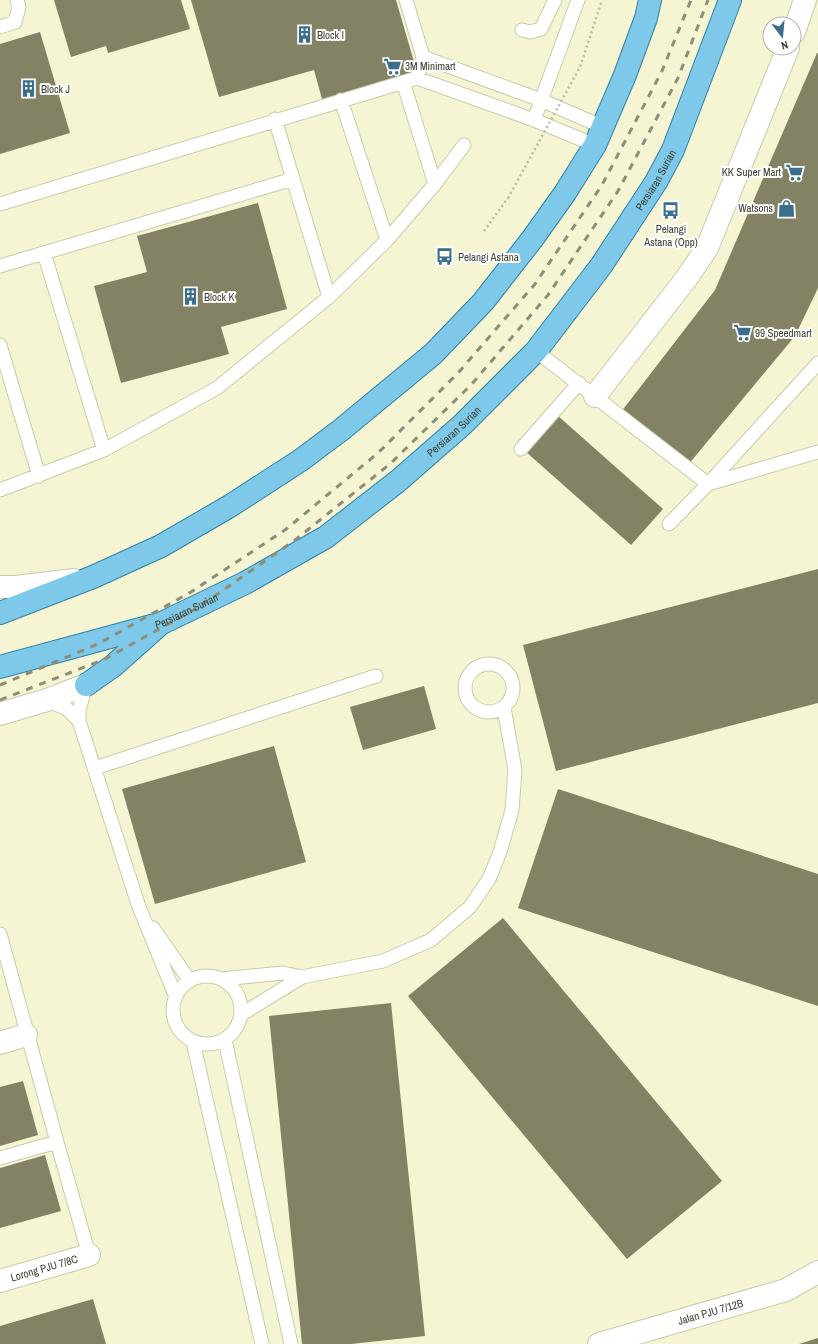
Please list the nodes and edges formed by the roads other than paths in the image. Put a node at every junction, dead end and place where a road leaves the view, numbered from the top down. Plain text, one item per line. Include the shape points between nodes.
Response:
1 (17, 0) edge
2 (406, 0) edge
3 (554, 0) edge
4 (650, 0) edge
5 (730, 0) edge
6 (805, 0) edge
7 (577, 4) edge
8 (800, 16) edge
9 (0, 27) edge
10 (522, 30) dead end
11 (785, 56) edge
12 (423, 57) junction
13 (417, 78) junction
14 (403, 82) junction
15 (341, 100) junction
16 (541, 100) junction
17 (276, 119) junction
18 (534, 120) junction
19 (599, 136) junction
20 (464, 145) dead end
21 (293, 179) junction
22 (435, 184) junction
23 (0, 204) edge
24 (386, 240) junction
25 (44, 253) junction
26 (0, 266) edge
27 (329, 297) junction
28 (0, 345) edge
29 (536, 351) junction
30 (818, 363) edge
31 (587, 390) junction
32 (521, 448) dead end
33 (104, 450) junction
34 (818, 452) edge
35 (39, 476) junction
36 (708, 484) junction
37 (0, 490) edge
38 (669, 524) dead end
39 (93, 577) junction
40 (0, 587) edge
41 (0, 613) edge
42 (162, 623) junction
43 (0, 667) edge
44 (376, 676) dead end
45 (86, 685) junction
46 (47, 700) junction
47 (504, 708) dead end
48 (0, 714) edge
49 (79, 721) junction
50 (95, 768) junction
51 (138, 907) junction
52 (0, 934) edge
53 (302, 977) junction
54 (221, 979) junction
55 (190, 981) junction
56 (176, 996) junction
57 (242, 1014) junction
58 (26, 1036) junction
59 (225, 1040) junction
60 (193, 1042) junction
61 (0, 1043) edge
62 (56, 1142) junction
63 (0, 1158) edge
64 (89, 1255) joint
65 (818, 1272) edge
66 (0, 1281) edge
67 (262, 1344) edge
68 (291, 1344) edge
69 (599, 1344) edge

1 - 9 lane via 19,7 16,22
2 - 12 lane
3 - 7 lane
3 - 10 lane via 541,29 530,32
4 - 19 main road via 628,68
5 - 29 main road, Persiaran Surian via 673,150 656,182 601,266
6 - 8 street
7 - 16 lane
11 - 31 street via 707,248 686,279
12 - 13 lane
12 - 16 lane
13 - 14 lane
13 - 18 lane
14 - 15 lane
14 - 22 lane
15 - 17 lane
15 - 24 lane
16 - 18 lane
16 - 19 lane
17 - 21 lane
17 - 23 lane
18 - 19 lane
19 - 39 main road via 565,193 532,238 483,302 433,354 372,406 301,460 230,506 161,546
20 - 22 lane
21 - 25 lane
21 - 27 lane
22 - 24 lane
24 - 27 lane
25 - 26 lane
25 - 33 lane
27 - 33 lane via 216,388
28 - 35 lane
29 - 31 lane
29 - 42 main road, Persiaran Surian via 462,425 398,481 326,537 245,583
30 - 36 lane
31 - 32 lane
31 - 36 lane
33 - 35 lane
34 - 36 lane
35 - 37 lane
36 - 38 lane
39 - 40 street via 57,583
39 - 41 main road
42 - 43 main road, Persiaran Surian
42 - 45 main road via 113,666
44 - 50 lane
45 - 46 street
45 - 49 lane via 79,710
46 - 48 street
46 - 49 lane via 68,709
47 - 53 lane via 515,770 512,810 489,879 470,907 431,940 383,961
49 - 50 lane
50 - 51 lane
51 - 55 lane
51 - 56 lane
52 - 58 lane
53 - 54 lane via 283,973
53 - 57 lane
54 - 55 lane via 211,976
54 - 57 lane via 237,993
55 - 56 lane
56 - 60 lane via 173,1017 177,1028
57 - 59 lane via 239,1024
58 - 61 street
58 - 62 lane
59 - 60 lane via 203,1045
59 - 68 lane
60 - 67 lane
62 - 63 lane
62 - 64 lane
64 - 66 street, Lorong PJU 7/8C
65 - 69 street, Jalan PJU 7/12B via 786,1290

